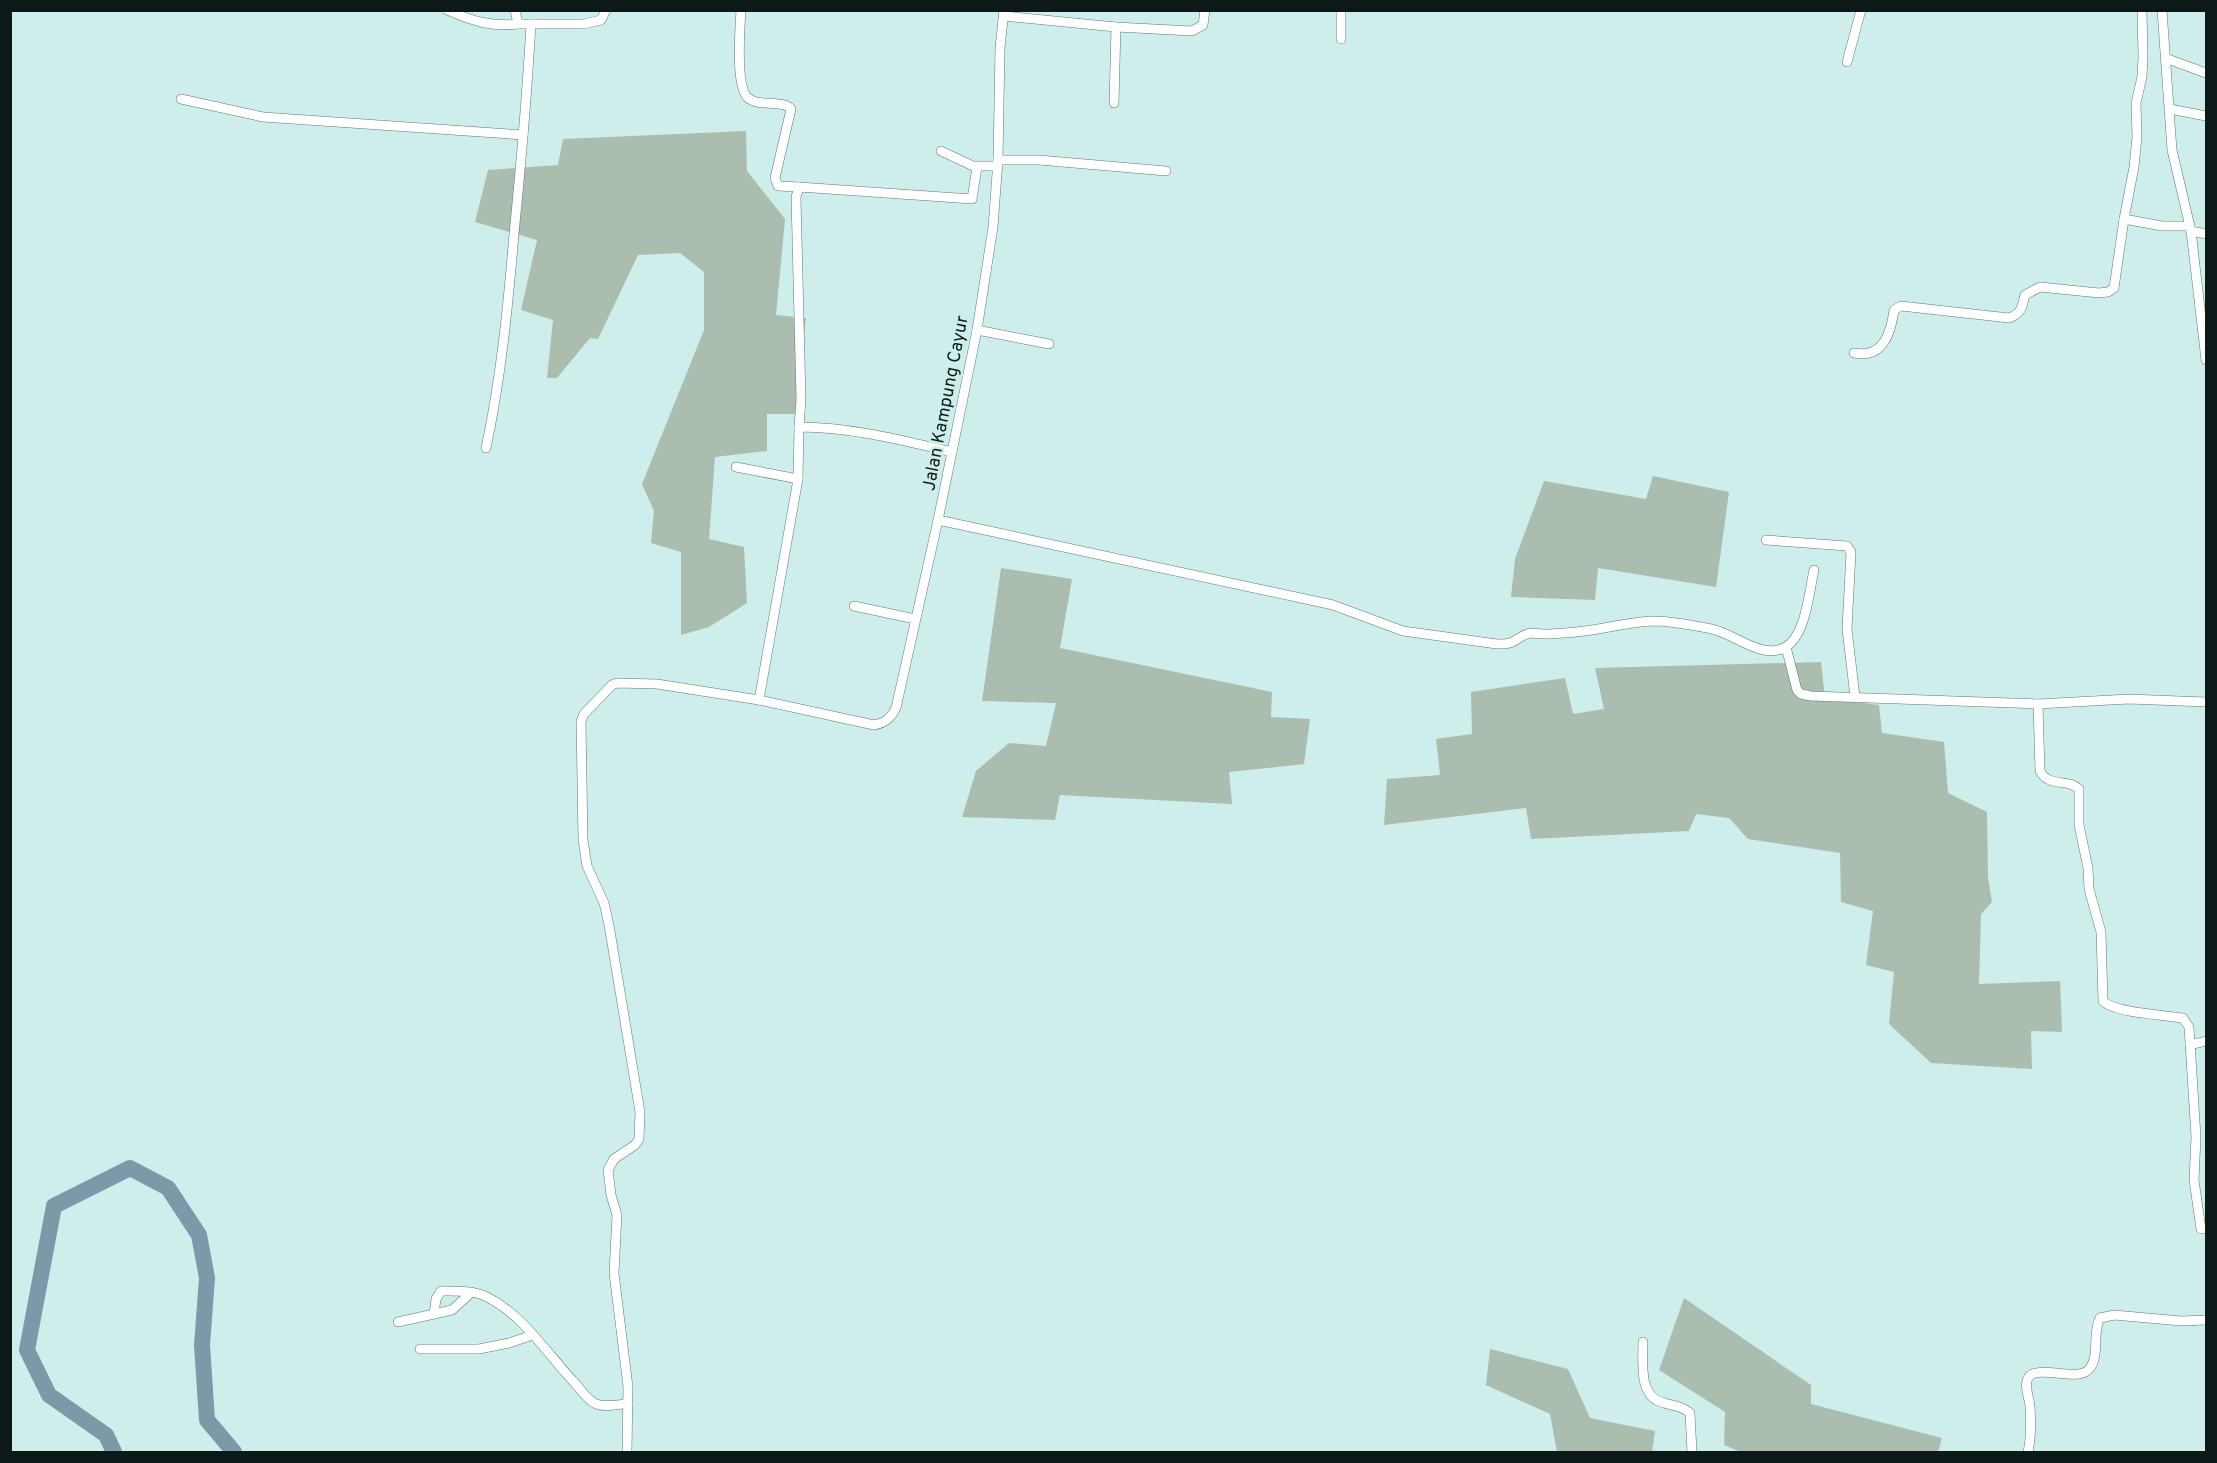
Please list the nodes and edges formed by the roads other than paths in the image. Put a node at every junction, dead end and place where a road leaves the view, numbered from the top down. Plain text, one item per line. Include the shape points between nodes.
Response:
1 (447, 10) edge
2 (515, 10) edge
3 (606, 10) edge
4 (729, 10) edge
5 (1205, 10) edge
6 (1341, 10) edge
7 (1860, 10) edge
8 (2142, 10) edge
9 (2162, 10) edge
10 (741, 11) edge
11 (1004, 13) edge
12 (518, 24) junction
13 (531, 24) junction
14 (1116, 27) junction
15 (1341, 39) dead end
16 (2165, 58) junction
17 (1847, 62) dead end
18 (2206, 73) edge
19 (181, 99) dead end
20 (1114, 103) dead end
21 (2170, 109) junction
22 (2206, 116) edge
23 (523, 135) junction
24 (941, 151) dead end
25 (997, 163) junction
26 (977, 167) junction
27 (1166, 171) dead end
28 (799, 187) junction
29 (2124, 219) junction
30 (2190, 229) junction
31 (2206, 234) edge
32 (977, 330) junction
33 (1049, 344) dead end
34 (1854, 353) dead end
35 (2206, 360) edge
36 (799, 427) junction
37 (486, 448) dead end
38 (952, 453) junction
39 (736, 467) dead end
40 (798, 479) junction
41 (938, 520) junction
42 (1766, 540) dead end
43 (1814, 570) dead end
44 (854, 606) dead end
45 (915, 619) junction
46 (1786, 647) junction
47 (1855, 697) junction
48 (759, 700) junction
49 (2206, 702) edge
50 (2038, 704) junction
51 (2206, 1041) edge
52 (2190, 1045) junction
53 (2206, 1229) edge
54 (472, 1293) junction
55 (434, 1314) junction
56 (2206, 1320) edge
57 (398, 1322) dead end
58 (533, 1335) junction
59 (1643, 1342) dead end
60 (420, 1349) dead end
61 (628, 1403) junction
62 (627, 1452) edge
63 (1692, 1452) edge
64 (2028, 1452) edge

1 - 12 street via 482,24
2 - 12 street
3 - 13 street via 601,20 584,24
4 - 10 street
5 - 14 street via 1203,25 1192,31
6 - 15 street
7 - 17 street
8 - 29 street via 2137,137
9 - 16 street
10 - 28 street via 744,93 758,103 791,107 775,178 778,186
11 - 14 street
11 - 25 street, Jalan Kampung Cayur
12 - 13 street
13 - 23 street
14 - 20 street
16 - 18 street
16 - 21 street
19 - 23 street via 263,117
21 - 22 street
21 - 30 street via 2174,161
23 - 37 street via 502,354
24 - 26 street
25 - 26 street
25 - 27 street via 1039,160
25 - 32 street, Jalan Kampung Cayur via 993,227
26 - 28 street via 972,199
28 - 36 street
29 - 30 street
29 - 34 street via 2114,288 2108,292 2040,287 2025,295 2019,314 2009,318 1901,306 1894,310 1887,340 1878,350
30 - 31 street
30 - 35 street
32 - 33 street
32 - 38 street, Jalan Kampung Cayur
36 - 38 street via 862,432
36 - 40 street
38 - 41 street, Jalan Kampung Cayur
39 - 40 street
40 - 48 street
41 - 45 street, Jalan Kampung Cayur
41 - 46 street via 1334,605 1403,630 1471,642 1508,645 1533,633 1555,634 1653,621 1723,631 1762,650
42 - 47 street via 1849,548 1847,629
43 - 46 street via 1803,621
44 - 45 street
45 - 48 street, Jalan Kampung Cayur via 896,708 886,721 874,725
46 - 47 street via 1798,692
47 - 50 street
48 - 61 street, Jalan Kampung Cayur via 657,684 617,683 584,714 580,725 583,840 587,866 604,903 609,925 640,1120 639,1140 614,1159 608,1170 617,1215 614,1273
49 - 50 street via 2129,699
50 - 52 street via 2040,771 2051,782 2079,789 2079,825 2089,890 2101,932 2103,1000 2119,1009 2183,1018 2189,1027
51 - 52 street
52 - 53 street via 2196,1137 2194,1180 2201,1229
54 - 55 street via 456,1308
54 - 55 street via 441,1292
54 - 58 street via 495,1302
55 - 57 street
56 - 64 street via 2114,1315 2100,1318 2094,1358 2086,1372 2039,1372 2028,1379
58 - 60 street via 479,1349
58 - 61 street via 595,1404
59 - 63 street via 1647,1394 1661,1403 1684,1407 1690,1413
61 - 62 street

